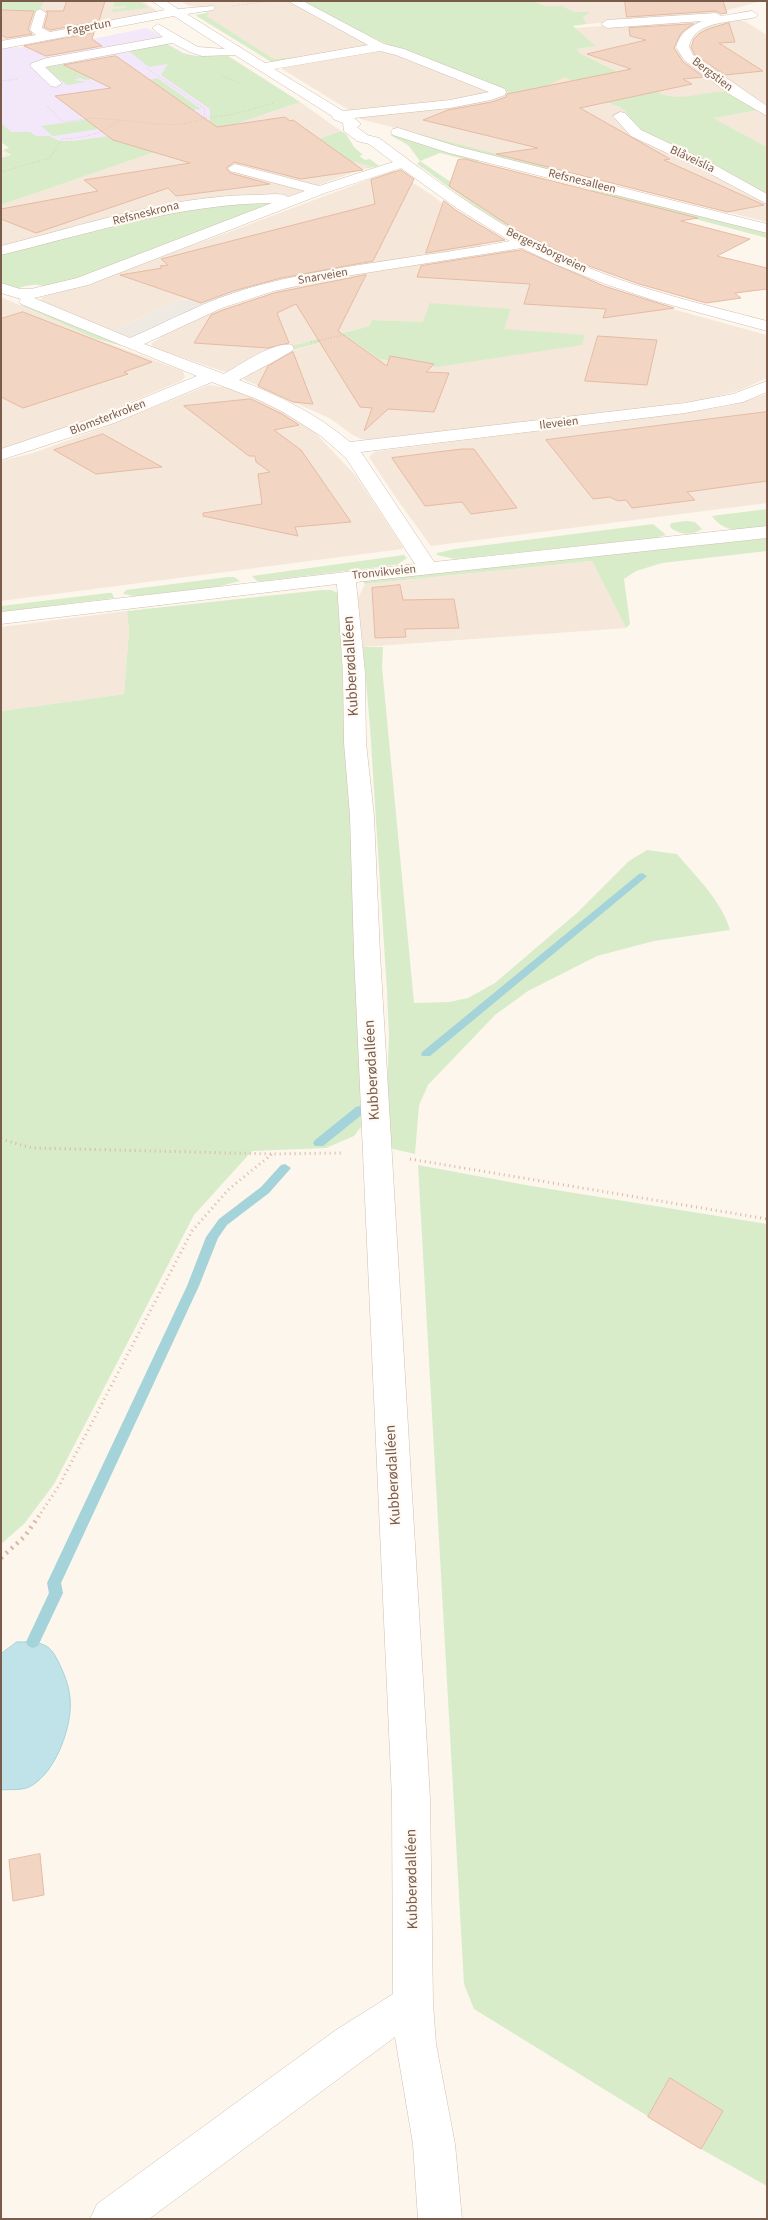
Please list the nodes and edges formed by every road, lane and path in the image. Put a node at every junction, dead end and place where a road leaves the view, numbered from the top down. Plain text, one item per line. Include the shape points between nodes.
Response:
1 (158, 1) edge
2 (271, 1) edge
3 (294, 1) edge
4 (228, 7) dead end
5 (209, 8) dead end
6 (767, 9) edge
7 (108, 12) dead end
8 (176, 12) junction
9 (40, 13) dead end
10 (752, 15) junction
11 (725, 17) junction
12 (140, 18) junction
13 (127, 21) junction
14 (608, 24) dead end
15 (760, 27) dead end
16 (49, 36) junction
17 (173, 38) junction
18 (1, 45) edge
19 (380, 47) junction
20 (236, 50) junction
21 (155, 66) dead end
22 (262, 67) junction
23 (221, 76) dead end
24 (20, 79) dead end
25 (1, 81) edge
26 (56, 83) dead end
27 (247, 86) dead end
28 (280, 100) dead end
29 (767, 112) edge
30 (620, 116) dead end
31 (204, 118) junction
32 (344, 120) junction
33 (398, 132) dead end
34 (1, 150) edge
35 (1, 156) edge
36 (403, 163) junction
37 (235, 168) dead end
38 (1, 172) edge
39 (320, 190) junction
40 (294, 200) junction
41 (767, 200) edge
42 (767, 229) edge
43 (525, 243) junction
44 (1, 251) edge
45 (1, 288) edge
46 (29, 298) junction
47 (10, 307) dead end
48 (767, 326) edge
49 (343, 335) dead end
50 (130, 344) junction
51 (286, 350) joint
52 (220, 378) junction
53 (767, 386) edge
54 (348, 448) junction
55 (1, 455) edge
56 (767, 532) edge
57 (428, 568) junction
58 (346, 577) junction
59 (1, 618) edge
60 (1, 1139) edge
61 (377, 1153) junction
62 (273, 1154) junction
63 (767, 1219) edge
64 (1, 1558) edge
65 (413, 2004) junction
66 (112, 2219) edge
67 (440, 2219) edge

1 - 8 street
2 - 4 path
3 - 19 street
5 - 8 street, Fagertun
6 - 10 street, Bergstien
7 - 13 street
8 - 12 street, Fagertun
8 - 20 street
9 - 16 street via 36,30
10 - 11 street, Bergstien
10 - 15 street via 751,19
11 - 14 street
11 - 29 street, Bergstien via 692,31 683,40 682,51
12 - 13 street, Fagertun
12 - 17 street
13 - 16 street, Fagertun
16 - 18 street, Fagertun
17 - 20 street via 198,52
17 - 26 street via 36,66
19 - 22 street
19 - 32 street via 400,52 500,94
20 - 22 street
21 - 31 path via 147,68 205,108
22 - 32 street
23 - 27 path
24 - 25 path
28 - 31 path via 238,114
30 - 41 street, Blåveislia via 636,133 708,167
31 - 38 path via 168,126 120,120 107,130 62,139 50,158
32 - 36 street, Bergersborgveien via 362,138 374,141
33 - 42 street, Refsnesalleen via 454,150
34 - 35 path via 8,155
36 - 39 street, Refsneskrona
36 - 43 street, Bergersborgveien
37 - 39 street
39 - 40 street, Refsneskrona
40 - 44 street, Refsneskrona via 233,199 184,205
40 - 46 street, Refsneskrona via 82,282
43 - 48 street, Bergersborgveien via 559,261 632,288
43 - 50 street, Snarveien via 270,287 193,314
45 - 46 street, Refsneskrona
46 - 47 street, Refsneskrona
46 - 50 street
49 - 51 path
50 - 52 street
51 - 52 street, Blomsterkroken
52 - 54 street via 311,420
52 - 55 street, Blomsterkroken
53 - 54 street, Ileveien via 737,398 685,408
54 - 57 street
56 - 57 street, Tronvikveien
57 - 58 street, Tronvikveien
58 - 59 street, Tronvikveien
58 - 61 street, Kubberødalléen via 362,816
60 - 62 path via 32,1148
61 - 62 path
61 - 63 path
61 - 65 street, Kubberødalléen via 411,1798
62 - 64 path via 245,1172 210,1207 192,1231 59,1486 25,1536
65 - 66 street via 352,2044
65 - 67 street, Kubberødalléen via 416,2044 434,2144

